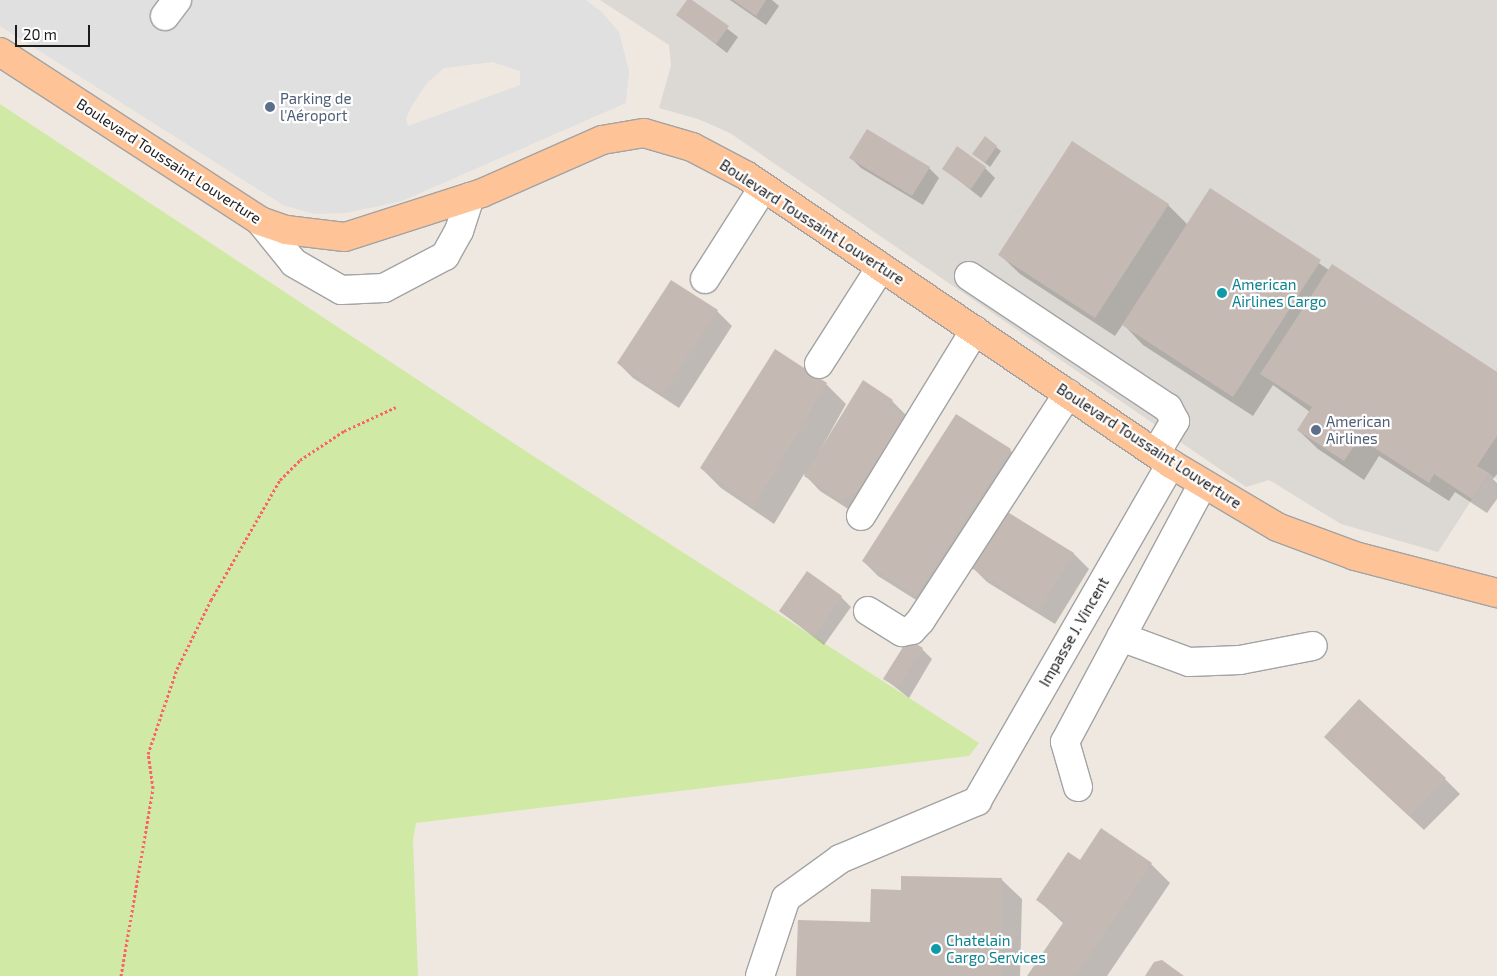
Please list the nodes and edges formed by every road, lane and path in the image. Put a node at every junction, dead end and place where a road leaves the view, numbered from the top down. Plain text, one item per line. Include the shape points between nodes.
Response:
1 (0, 52) edge
2 (763, 188) junction
3 (470, 198) junction
4 (260, 221) junction
5 (881, 267) junction
6 (969, 276) dead end
7 (705, 279) dead end
8 (975, 330) junction
9 (819, 364) dead end
10 (1068, 394) junction
11 (396, 407) dead end
12 (1163, 458) junction
13 (1203, 484) junction
14 (862, 516) dead end
15 (1497, 593) edge
16 (868, 611) dead end
17 (1121, 637) junction
18 (1314, 646) dead end
19 (1078, 787) dead end
20 (121, 976) edge
21 (760, 976) edge

1 - 4 main road, Boulevard Toussaint Louverture
2 - 3 main road, Boulevard Toussaint Louverture via 692,147 644,133 602,140
2 - 5 main road, Boulevard Toussaint Louverture
2 - 7 lane
3 - 4 main road, Boulevard Toussaint Louverture via 345,237 286,230
3 - 4 lane via 459,231 445,256 384,288 341,290 294,263
5 - 8 main road, Boulevard Toussaint Louverture
5 - 9 lane
6 - 12 lane, Impasse J. Vincent via 1168,408 1175,421
8 - 10 main road, Boulevard Toussaint Louverture
8 - 14 lane
10 - 12 main road, Boulevard Toussaint Louverture
10 - 16 lane via 912,630 902,632
11 - 20 path via 336,436 300,460 280,480 211,600 177,669 148,754 153,788
12 - 13 main road, Boulevard Toussaint Louverture
12 - 21 lane, Impasse J. Vincent via 977,801 840,858 786,898
13 - 15 main road, Boulevard Toussaint Louverture via 1277,526 1355,556
13 - 17 lane
17 - 18 lane via 1189,662 1240,660
17 - 19 lane via 1065,742

